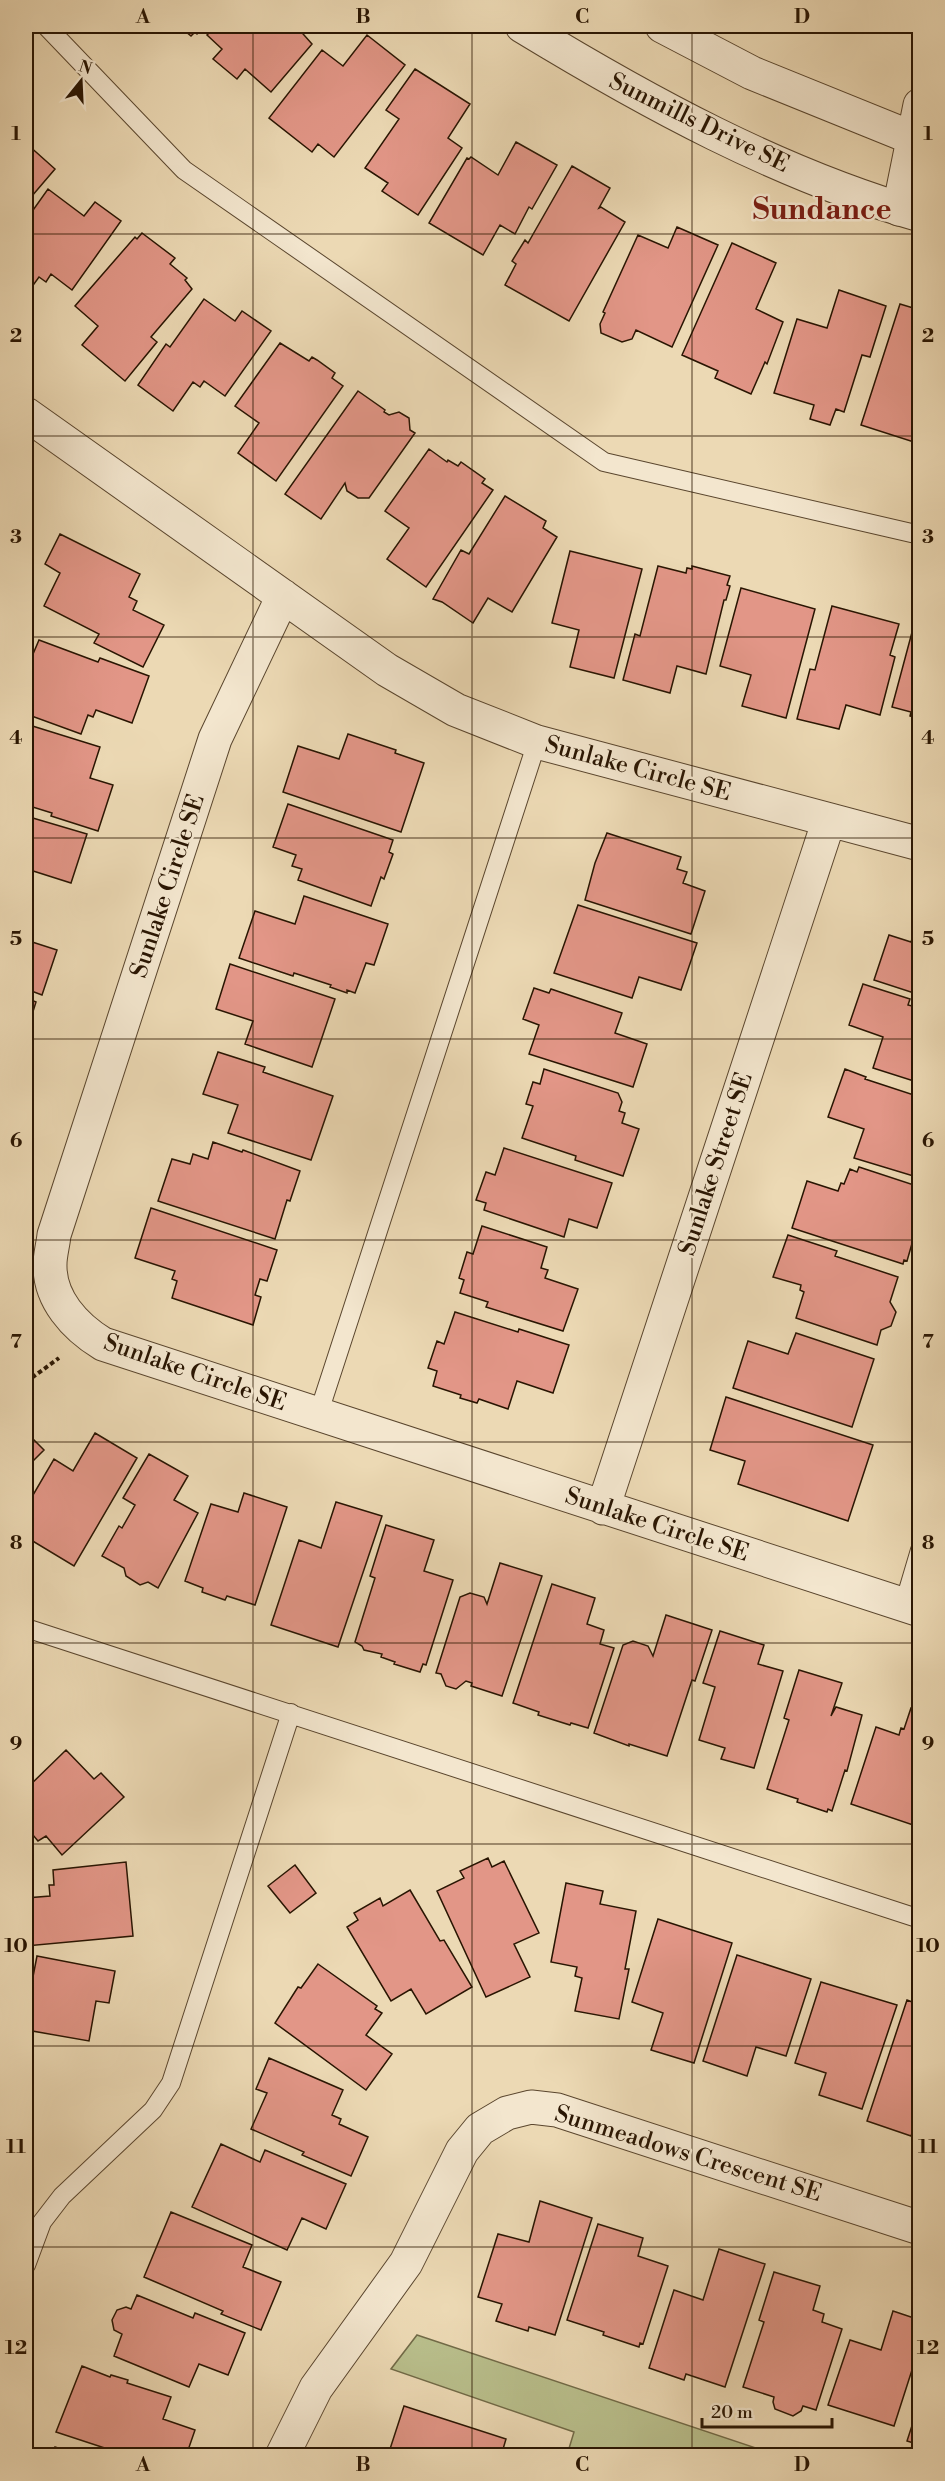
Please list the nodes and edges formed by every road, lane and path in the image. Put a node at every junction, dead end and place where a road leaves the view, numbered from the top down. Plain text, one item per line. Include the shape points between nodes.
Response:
1 (46, 26) edge
2 (522, 26) edge
3 (662, 26) edge
4 (920, 105) edge
5 (916, 140) edge
6 (909, 212) edge
7 (26, 414) edge
8 (920, 535) edge
9 (283, 596) junction
10 (537, 742) junction
11 (829, 820) junction
12 (920, 844) edge
13 (318, 1415) junction
14 (603, 1508) junction
15 (920, 1550) edge
16 (912, 1607) edge
17 (26, 1628) edge
18 (291, 1713) junction
19 (920, 1919) edge
20 (920, 2228) edge
21 (26, 2265) edge
22 (282, 2456) edge

1 - 8 lane via 184,170 604,462
2 - 6 street, Sunmills Drive SE via 609,79 704,129 800,172
3 - 5 street via 752,73
4 - 5 street
5 - 6 street
7 - 9 street, Sunlake Circle SE
9 - 10 street, Sunlake Circle SE via 387,670 456,710
9 - 13 street, Sunlake Circle SE via 215,739 54,1235 49,1265 57,1297 71,1319 103,1344
10 - 11 street, Sunlake Circle SE
10 - 13 lane
11 - 12 street, Sunlake Circle SE
11 - 14 street, Sunlake Street SE
13 - 14 street, Sunlake Circle SE
14 - 16 street, Sunlake Circle SE
15 - 16 lane
17 - 18 lane
18 - 19 lane
18 - 21 lane via 171,2083 153,2110 62,2196 42,2222
20 - 22 street, Sunmeadows Crescent SE via 558,2110 531,2107 507,2113 480,2129 462,2151 405,2263 316,2388

